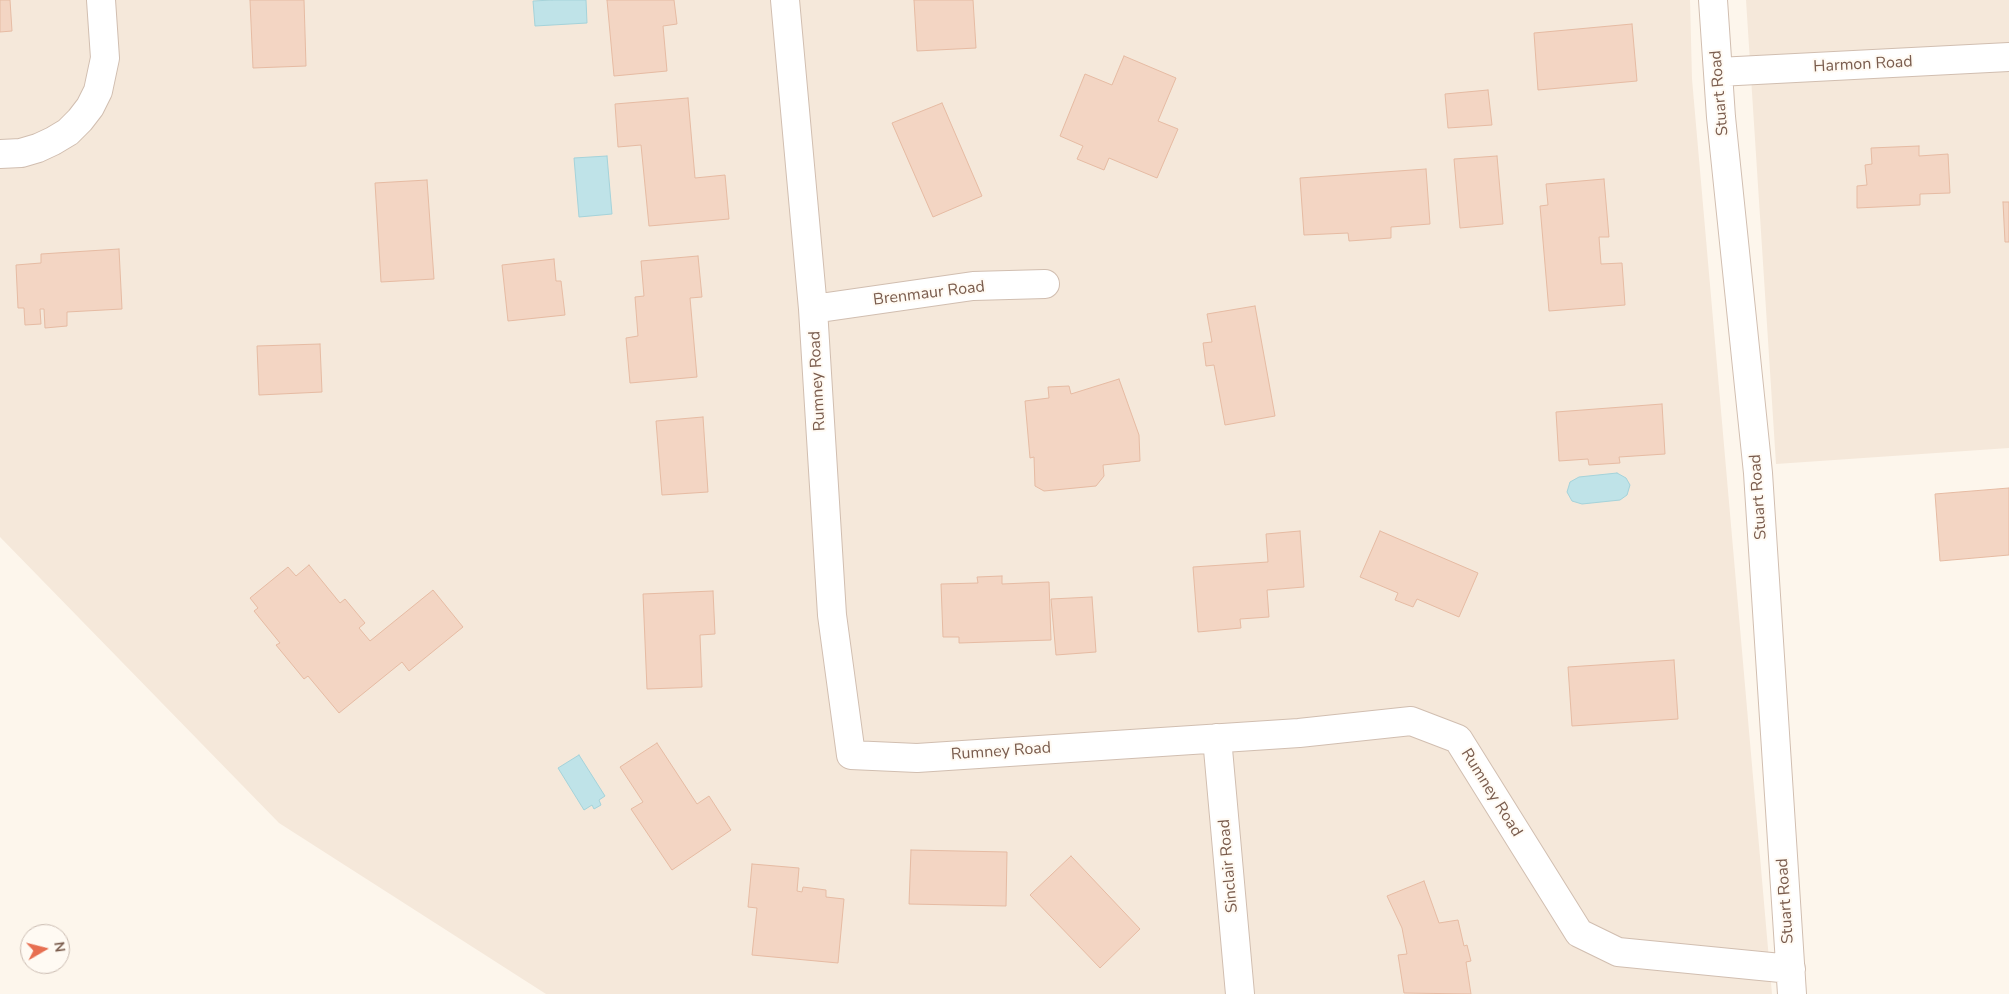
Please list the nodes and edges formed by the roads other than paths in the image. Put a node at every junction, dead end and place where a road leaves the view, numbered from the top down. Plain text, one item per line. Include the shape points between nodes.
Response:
1 (101, 0) edge
2 (785, 0) edge
3 (1713, 0) edge
4 (2009, 57) edge
5 (1718, 72) junction
6 (0, 154) edge
7 (1045, 284) dead end
8 (813, 309) junction
9 (1217, 738) junction
10 (1791, 981) edge
11 (1240, 994) edge

1 - 6 street via 105,58 98,91 90,107 68,132 53,141 21,153
2 - 8 street, Rumney Road
3 - 5 street, Stuart Road
4 - 5 street, Harmon Road
5 - 10 street, Stuart Road via 1758,473
7 - 8 street, Brenmaur Road via 973,286
8 - 9 street, Rumney Road via 832,616 852,755 917,758
9 - 10 street, Rumney Road via 1411,721 1458,739 1579,933 1618,952
9 - 11 street, Sinclair Road

